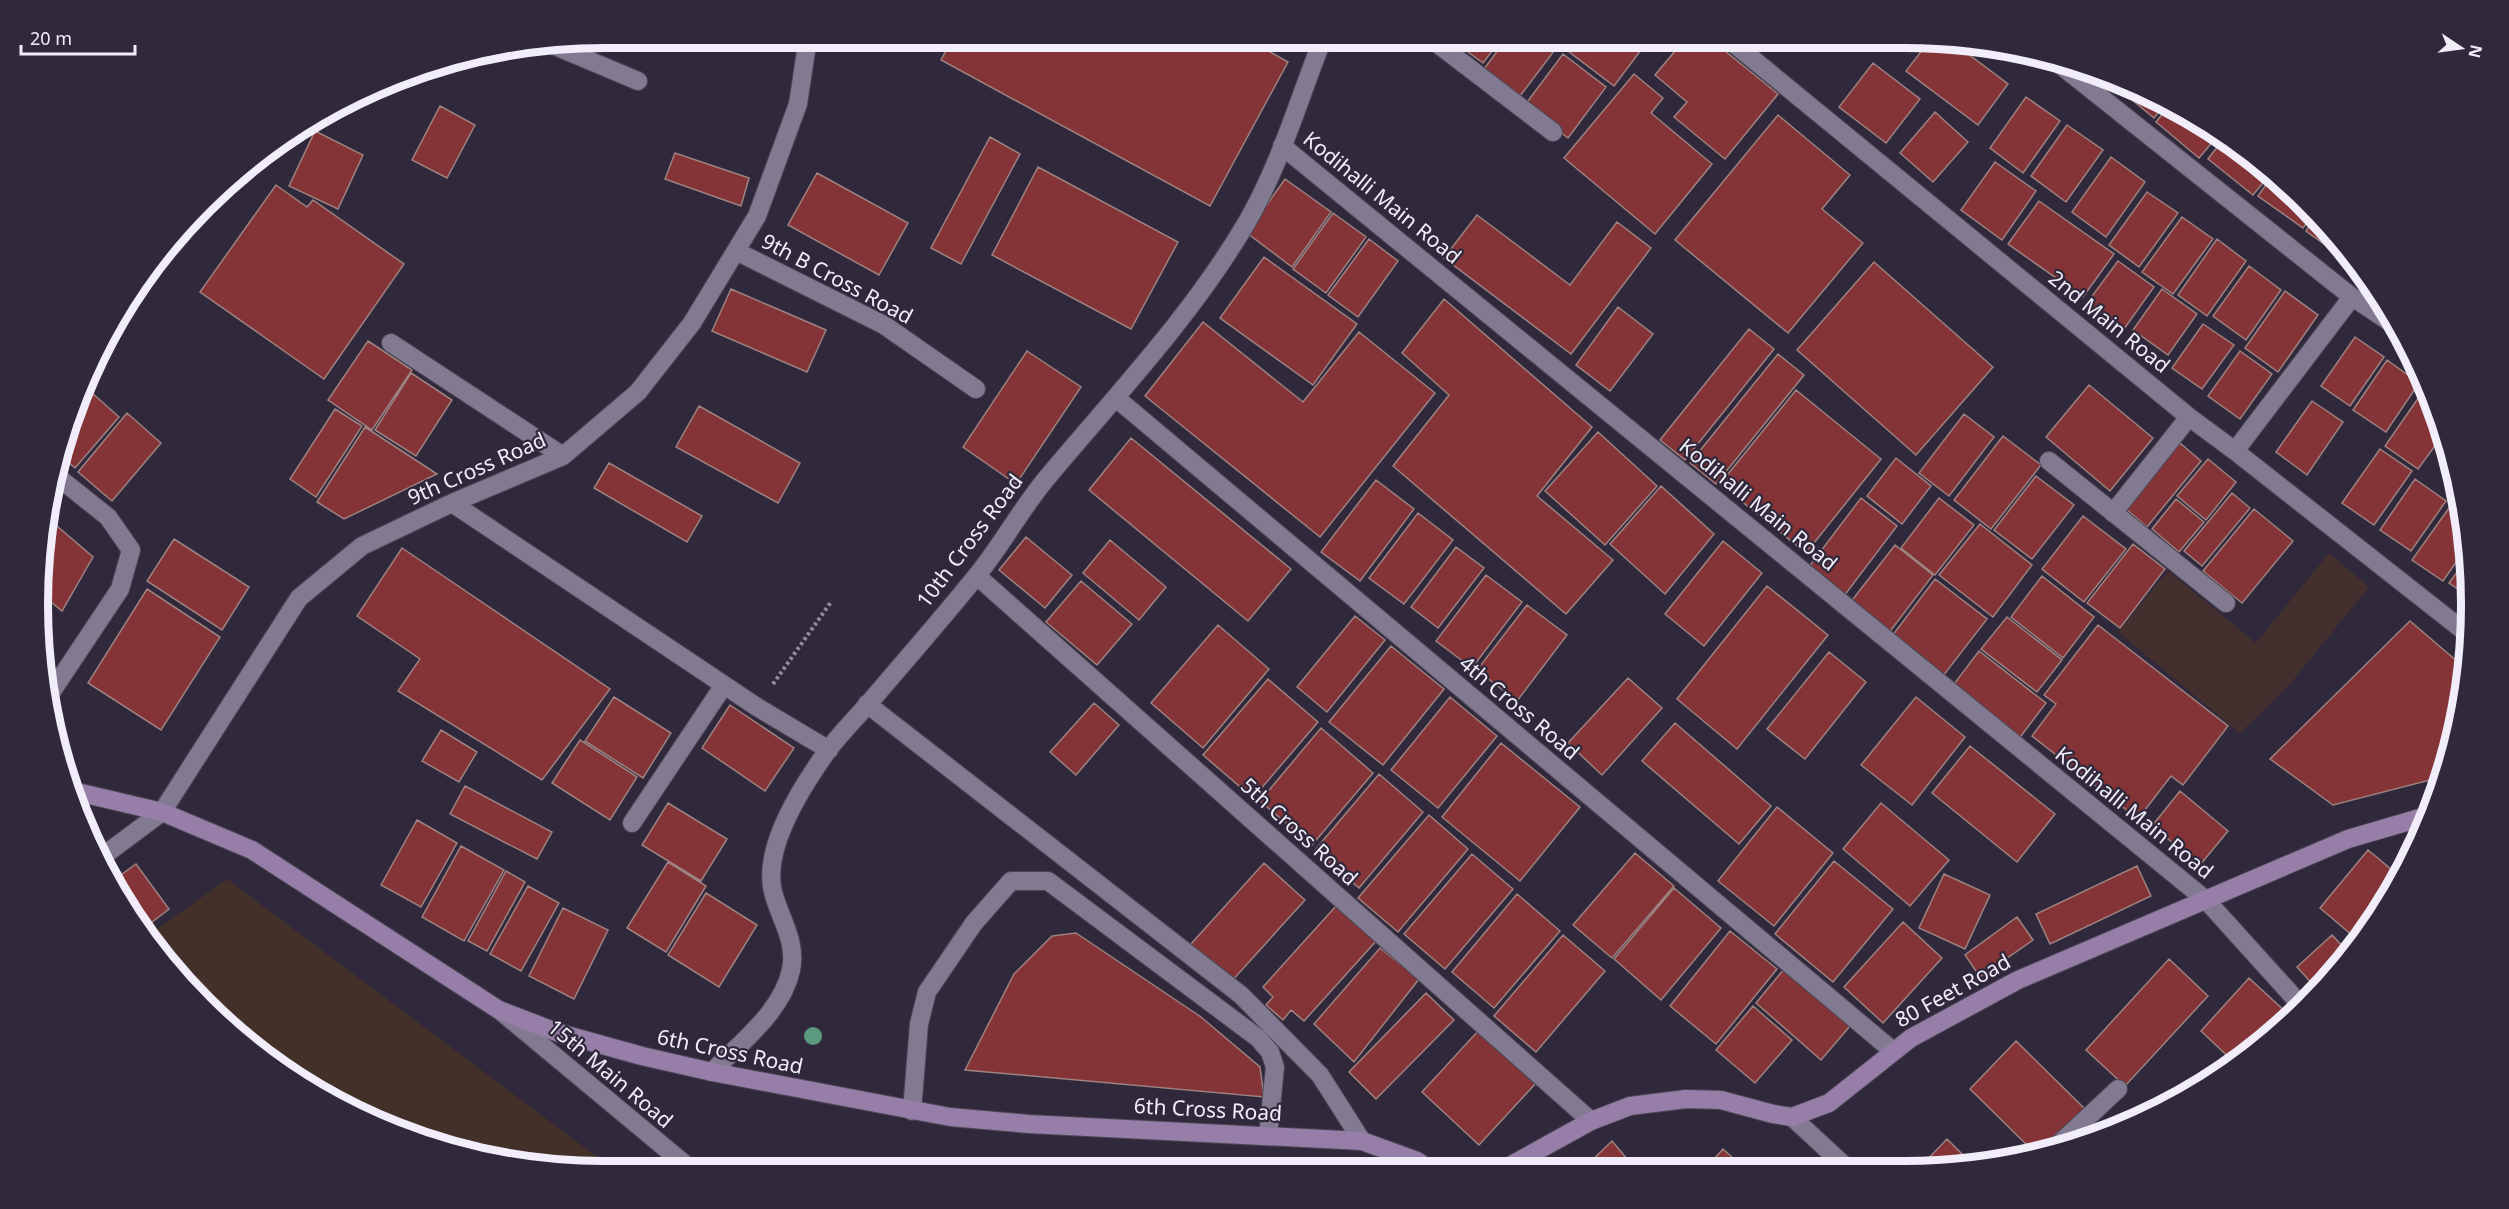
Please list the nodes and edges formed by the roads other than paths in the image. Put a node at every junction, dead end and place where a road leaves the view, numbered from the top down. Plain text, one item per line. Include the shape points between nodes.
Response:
1 (805, 48) edge
2 (1319, 48) edge
3 (1443, 48) edge
4 (1739, 48) edge
5 (563, 50) edge
6 (2072, 75) edge
7 (638, 81) dead end
8 (1553, 132) dead end
9 (1282, 146) junction
10 (736, 251) junction
11 (2352, 297) junction
12 (2380, 316) edge
13 (392, 343) dead end
14 (976, 389) dead end
15 (1116, 398) junction
16 (2189, 417) junction
17 (2235, 451) junction
18 (563, 456) junction
19 (2049, 461) dead end
20 (62, 481) edge
21 (452, 503) junction
22 (2113, 513) junction
23 (977, 576) junction
24 (2226, 603) dead end
25 (2460, 628) edge
26 (724, 685) junction
27 (55, 687) edge
28 (867, 704) junction
29 (829, 750) junction
30 (82, 793) edge
31 (162, 812) junction
32 (2418, 818) edge
33 (632, 823) dead end
34 (107, 854) edge
35 (2206, 900) junction
36 (2296, 1000) edge
37 (499, 1010) junction
38 (1893, 1052) junction
39 (712, 1072) junction
40 (2118, 1089) dead end
41 (912, 1111) junction
42 (1792, 1117) junction
43 (1592, 1121) junction
44 (1268, 1136) junction
45 (2068, 1136) edge
46 (1362, 1141) junction
47 (681, 1161) edge
48 (1414, 1161) edge
49 (1519, 1161) edge
50 (1840, 1161) edge

1 - 10 street, 9th Cross Road via 798,104 757,216
2 - 9 street, 10th Cross Road
3 - 8 street
4 - 16 street, 2nd Main Road
5 - 7 street
6 - 11 street
9 - 15 street, 10th Cross Road via 1247,221 1207,285
9 - 35 street, Kodihalli Main Road
10 - 14 street, 9th B Cross Road via 884,325
10 - 18 street, 9th Cross Road via 692,324 638,392
11 - 12 street
11 - 17 street
13 - 18 street
15 - 23 street, 10th Cross Road via 1047,476
15 - 38 street, 4th Cross Road
16 - 17 street, 2nd Main Road
16 - 22 street
17 - 25 street, 2nd Main Road
18 - 21 street, 9th Cross Road
19 - 22 street
20 - 27 street via 108,517 131,550 120,589
21 - 26 street
21 - 31 street, 9th Cross Road via 362,546 299,598
22 - 24 street
23 - 28 street, 10th Cross Road
23 - 43 street, 5th Cross Road
26 - 29 street
26 - 33 street
28 - 29 street, 10th Cross Road
28 - 46 street via 1241,994 1320,1075
29 - 39 street, 10th Cross Road via 796,802 773,855 771,882 793,951 791,972 768,1015
30 - 31 street, 6th Cross Road
31 - 34 street
31 - 37 street, 6th Cross Road via 252,850
32 - 35 street, 80 Feet Road via 2348,839
35 - 36 street, Kodihalli Main Road
35 - 38 street, 80 Feet Road via 2018,980 1937,1022
37 - 39 street, 6th Cross Road via 559,1033
37 - 47 street, 15th Main Road
38 - 42 street, 80 Feet Road via 1829,1102
39 - 41 street, 6th Cross Road
40 - 45 street
41 - 44 street, 6th Cross Road via 1020,1123
41 - 44 street via 919,1024 927,992 974,923 1011,881 1048,881 1258,1038 1270,1052 1275,1067
42 - 43 street via 1721,1100 1686,1099 1630,1106
42 - 50 street
43 - 49 street
44 - 46 street, 6th Cross Road
46 - 48 street, 6th Cross Road

